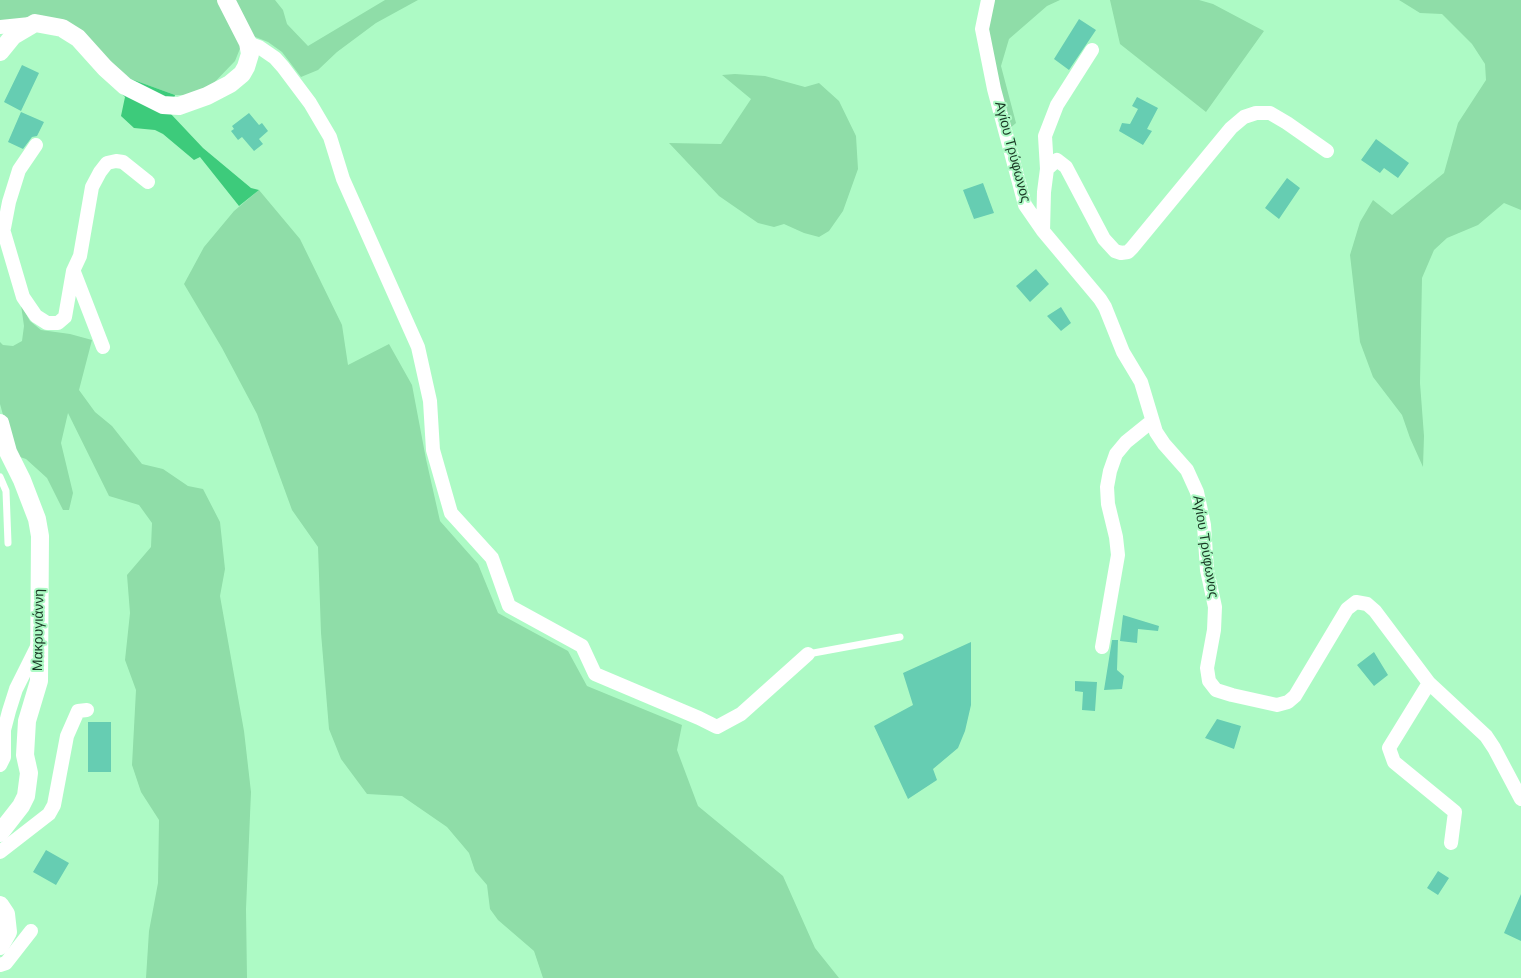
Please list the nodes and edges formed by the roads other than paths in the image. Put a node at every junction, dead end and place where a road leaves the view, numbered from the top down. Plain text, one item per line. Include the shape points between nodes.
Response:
1 (226, 0) edge
2 (988, 0) edge
3 (35, 23) junction
4 (0, 27) edge
5 (248, 43) junction
6 (1092, 50) dead end
7 (0, 52) edge
8 (36, 145) dead end
9 (1327, 151) dead end
10 (1047, 169) junction
11 (148, 182) dead end
12 (2, 224) edge
13 (1043, 231) junction
14 (73, 271) junction
15 (103, 347) dead end
16 (1152, 421) junction
17 (0, 423) edge
18 (0, 477) edge
19 (8, 542) dead end
20 (900, 637) dead end
21 (39, 642) junction
22 (1102, 647) dead end
23 (808, 654) joint
24 (1429, 683) junction
25 (87, 710) dead end
26 (0, 765) edge
27 (1521, 799) edge
28 (0, 833) edge
29 (1452, 844) dead end
30 (0, 852) edge
31 (0, 906) edge
32 (31, 931) dead end
33 (0, 946) edge
34 (0, 965) edge

1 - 5 street
2 - 13 street, Αγίου Τρύφωνος via 982,29 994,88 1025,205
3 - 4 street
3 - 5 street via 62,28 78,38 125,86 163,105 175,107 207,96 242,74 249,61
3 - 7 street via 13,36
5 - 23 street via 276,58 310,103 330,137 344,180 418,347 430,401 433,450 451,513 492,558 509,606 582,646 595,674 717,727 741,714
6 - 10 street via 1057,104 1045,136
8 - 12 street via 20,170
9 - 10 street via 1270,114 1256,113 1244,117 1231,128 1132,248 1122,253 1115,251 1104,239 1066,167 1057,160
10 - 13 street
11 - 14 street via 123,162 108,163 100,172 92,188 80,256
12 - 14 street via 23,297 36,316 47,323 58,323 65,317
13 - 16 street, Αγίου Τρύφωνος via 1100,298 1123,352 1141,382
14 - 15 street
16 - 22 street via 1126,442 1116,454 1110,471 1108,504 1118,555
16 - 24 street, Αγίου Τρύφωνος via 1164,444 1191,476 1201,506 1207,570 1215,607 1207,672 1214,687 1232,695 1272,704 1288,702 1295,696 1343,614 1358,602 1375,611
17 - 21 street, Μακρυγιάννη via 8,452 37,519 40,536
18 - 19 lane via 6,491
20 - 23 lane
21 - 26 street via 9,711 4,730 4,757
21 - 28 street, Μακρυγιάννη via 38,681 27,721 25,755 29,773 26,796
24 - 27 street, Αγίου Τρύφωνος via 1486,736
24 - 29 street via 1390,748 1394,762 1454,812
25 - 30 street via 78,711 67,736 54,805 49,814
31 - 33 street via 6,914 8,932
32 - 34 street via 6,963

